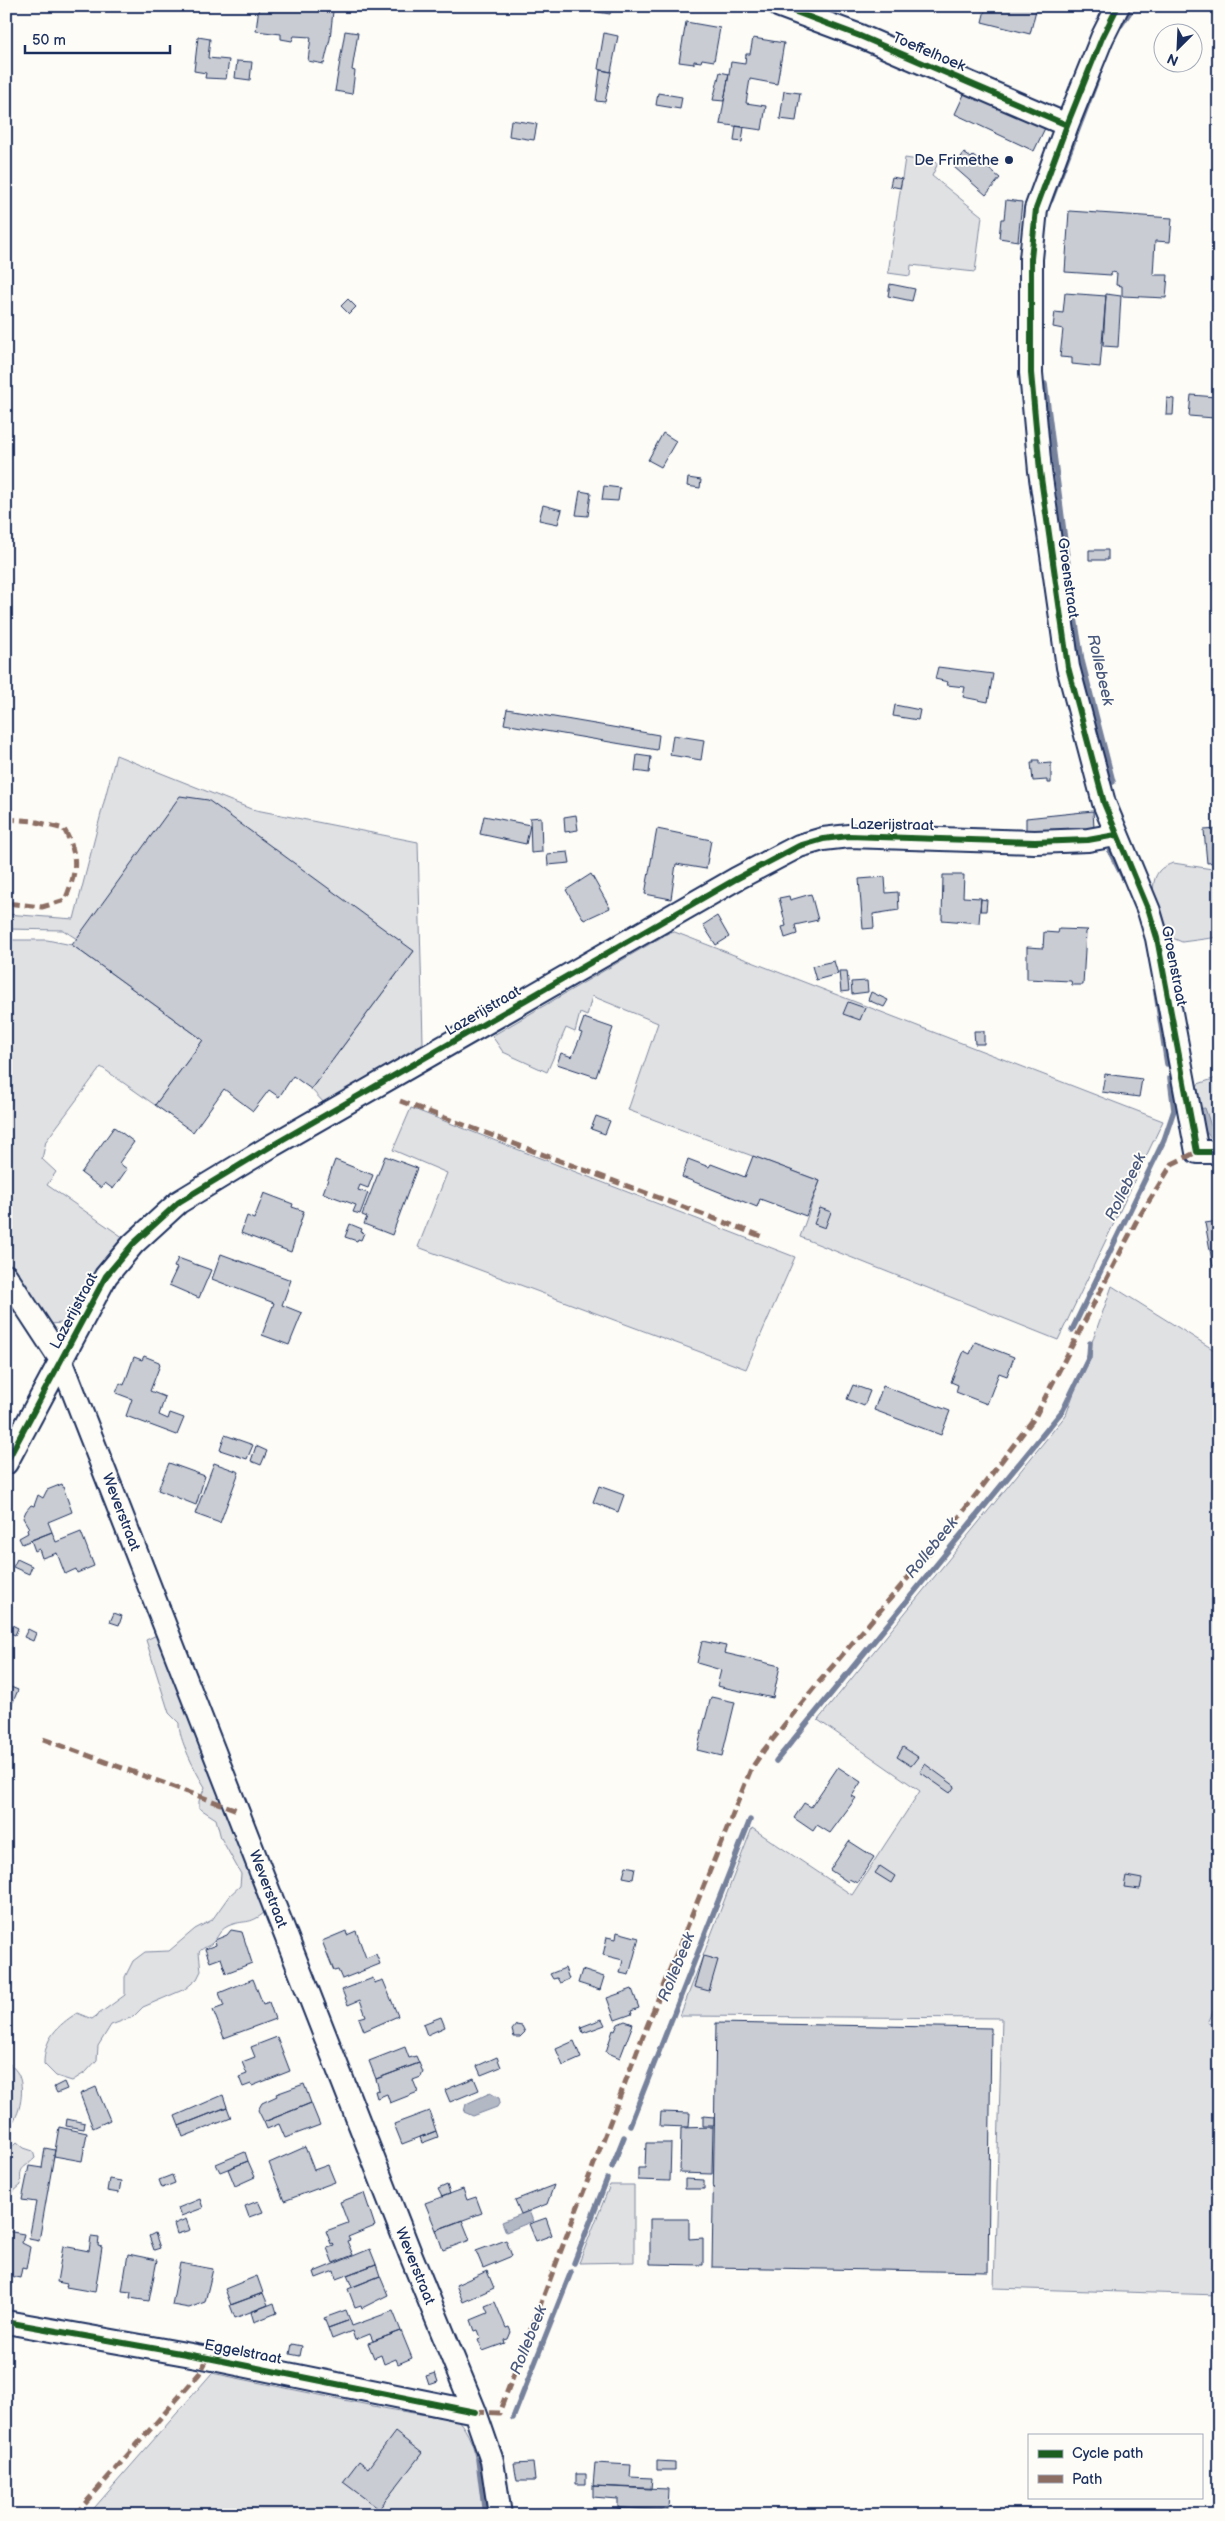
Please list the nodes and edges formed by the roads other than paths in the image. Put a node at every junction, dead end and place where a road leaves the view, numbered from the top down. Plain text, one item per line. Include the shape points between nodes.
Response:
1 (780, 6) edge
2 (1118, 6) edge
3 (1067, 125) junction
4 (1116, 835) junction
5 (1219, 1152) edge
6 (6, 1276) edge
7 (62, 1360) junction
8 (6, 1463) edge
9 (6, 2322) edge
10 (474, 2412) junction
11 (500, 2515) edge

1 - 3 street, Toeffelhoek via 860,36
2 - 3 street, Groenstraat
3 - 4 street, Groenstraat via 1036,208 1031,259 1031,373 1040,471 1068,666 1104,803
4 - 5 street, Groenstraat via 1149,911 1157,938 1196,1152
4 - 7 street, Lazerijstraat via 1088,840 1035,842 848,836 799,846 736,879 179,1202 133,1244 106,1276
6 - 7 street, Weverstraat
7 - 8 street, Lazerijstraat
7 - 10 street, Weverstraat
9 - 10 street, Eggelstraat via 208,2358
10 - 11 street, Weverstraat via 492,2461

